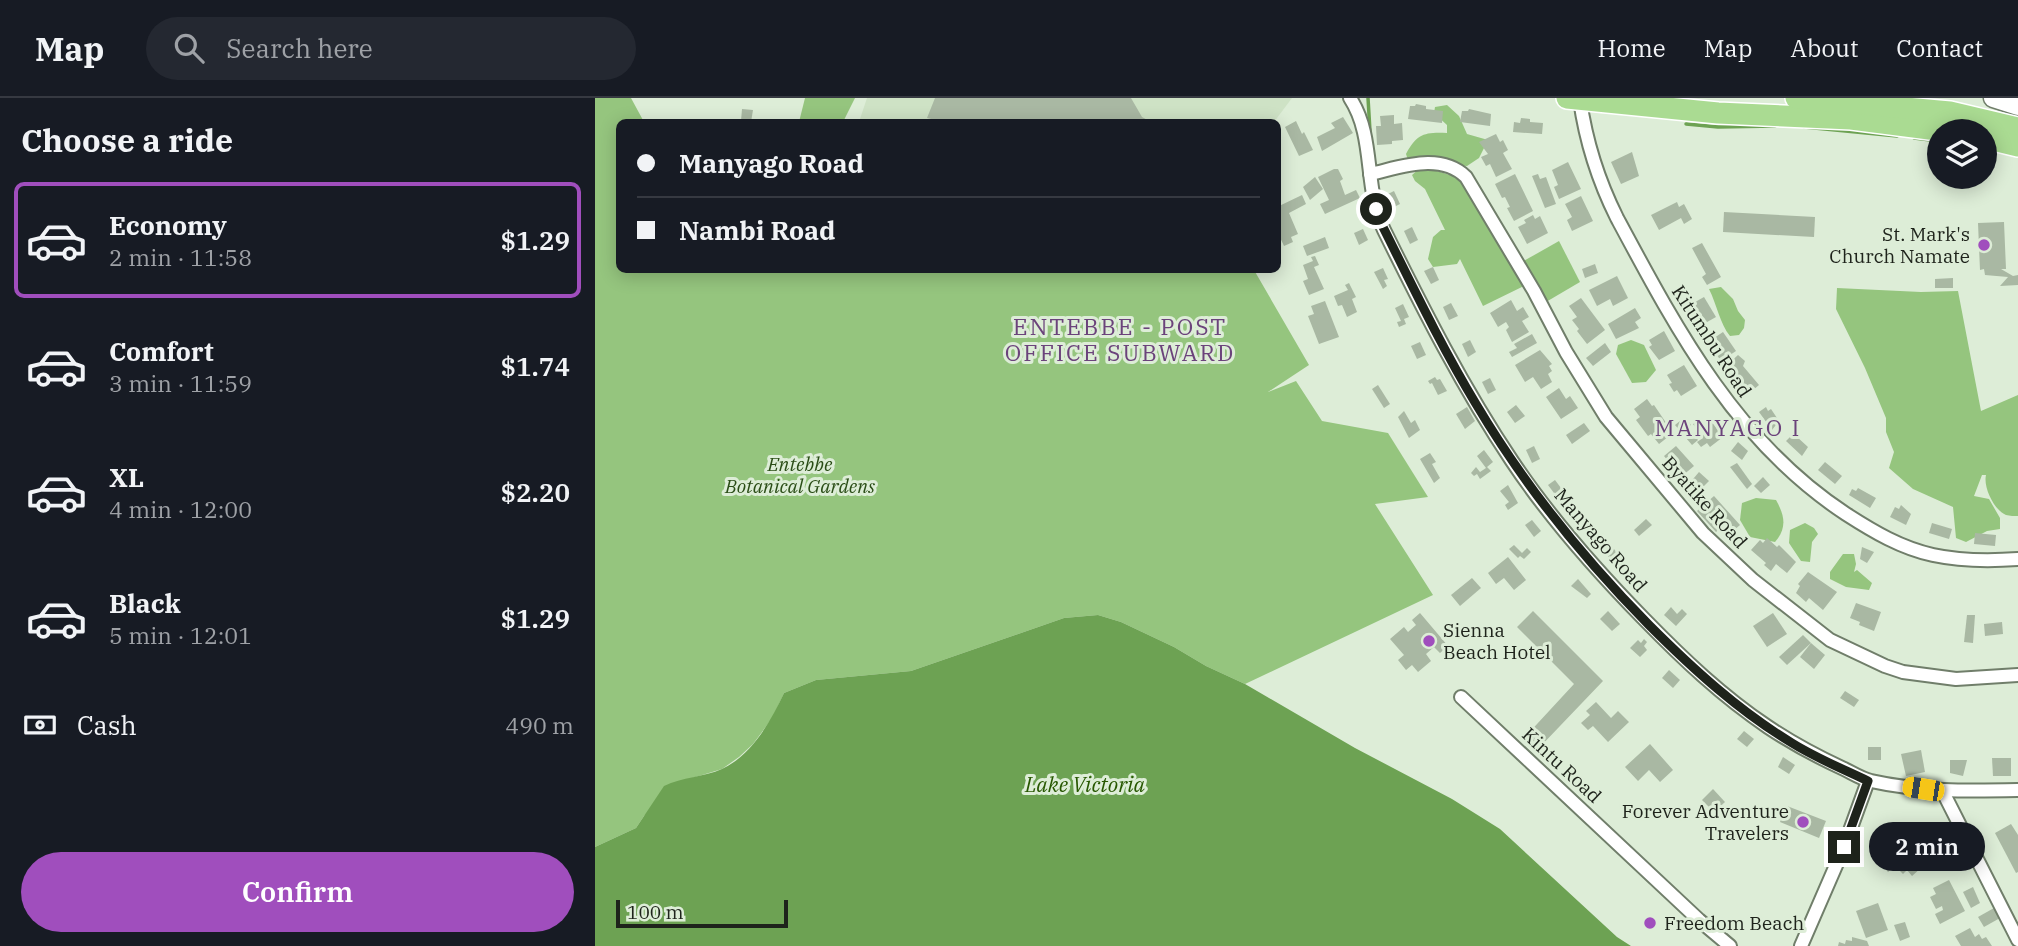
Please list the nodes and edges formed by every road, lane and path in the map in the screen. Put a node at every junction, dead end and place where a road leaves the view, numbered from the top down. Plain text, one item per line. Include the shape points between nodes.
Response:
1 (1796, 98) edge
2 (1993, 98) edge
3 (1350, 99) edge
4 (1574, 99) edge
5 (2018, 106) edge
6 (2018, 128) edge
7 (1927, 129) edge
8 (1997, 141) edge
9 (2018, 146) edge
10 (1370, 174) junction
11 (2018, 559) edge
12 (2018, 675) edge
13 (1461, 697) dead end
14 (1868, 781) junction
15 (2018, 790) edge
16 (1943, 792) junction
17 (2018, 940) edge
18 (1730, 946) edge
19 (1801, 946) edge

1 - 6 highway via 1950,112
2 - 5 main road
3 - 10 street, Manyago Road via 1365,131
4 - 7 highway
4 - 11 street, Kitumbu Road via 1607,199 1680,334 1760,441 1826,501 1883,538 1933,555
8 - 9 highway
10 - 12 street, Byatike Road via 1433,163 1449,164 1466,177 1606,417 1703,533 1791,611 1850,651 1903,672 1956,679
10 - 14 street, Manyago Road via 1382,225 1476,406 1580,550 1714,687 1793,744
13 - 18 street, Kintu Road
14 - 16 street, Manyago Road
14 - 19 street
15 - 16 street, Manyago Road
16 - 17 street

